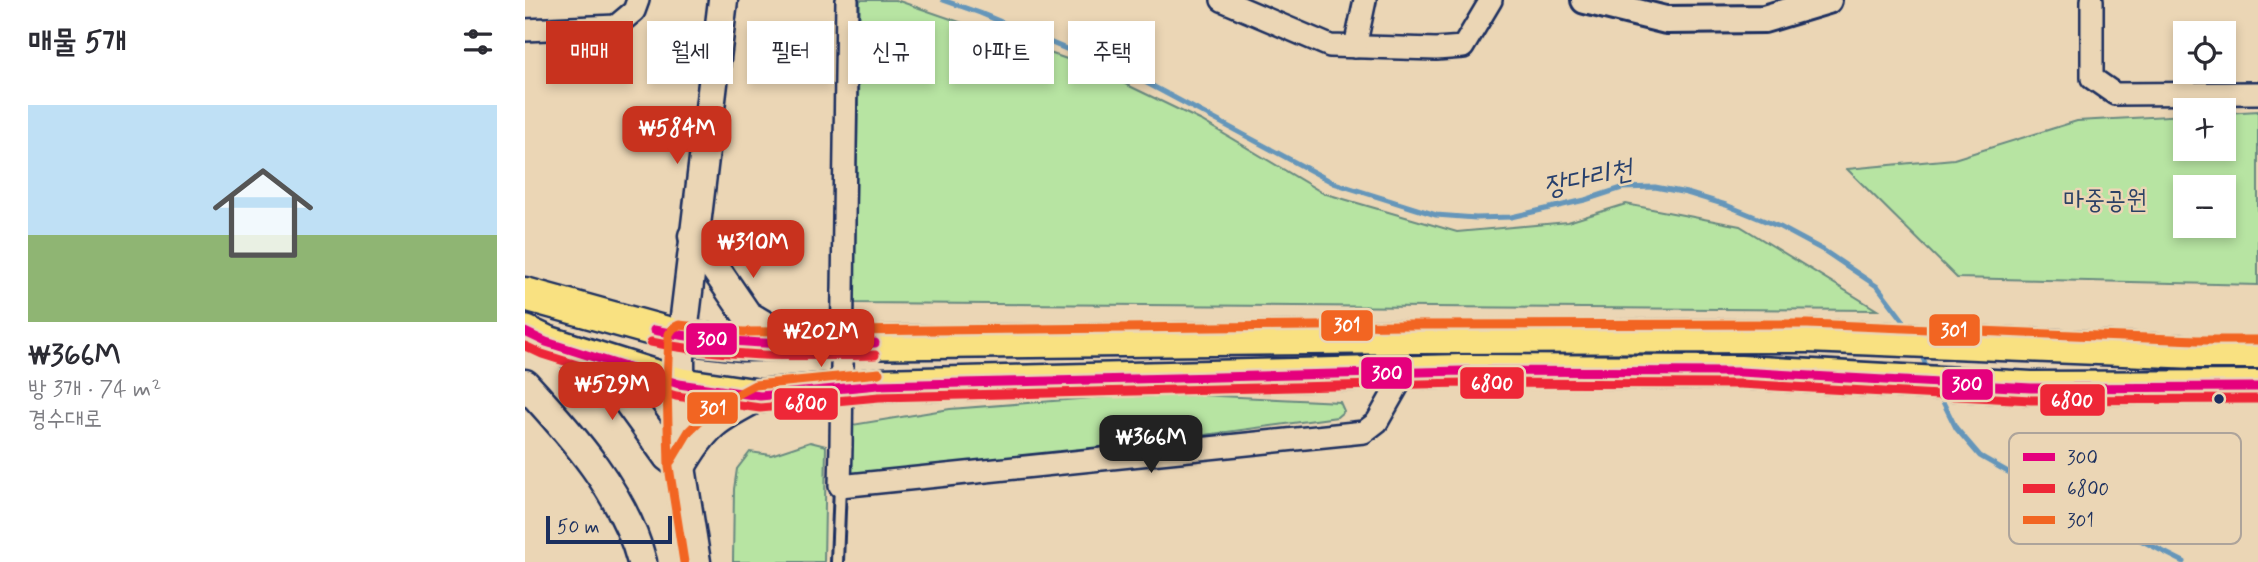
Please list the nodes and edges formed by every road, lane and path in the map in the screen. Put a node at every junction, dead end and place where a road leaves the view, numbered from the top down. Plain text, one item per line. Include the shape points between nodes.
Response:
1 (638, 0) edge
2 (723, 0) edge
3 (1222, 0) edge
4 (1365, 0) edge
5 (1491, 0) edge
6 (1585, 0) edge
7 (1828, 0) edge
8 (2092, 0) edge
9 (847, 3) edge
10 (525, 30) edge
11 (1356, 47) junction
12 (2258, 93) edge
13 (694, 236) junction
14 (525, 295) edge
15 (525, 331) edge
16 (681, 337) junction
17 (794, 343) junction
18 (563, 348) junction
19 (2258, 352) edge
20 (1406, 371) junction
21 (525, 384) edge
22 (679, 384) junction
23 (2258, 387) edge
24 (760, 396) junction
25 (681, 467) junction
26 (840, 485) junction
27 (695, 560) edge
28 (642, 562) edge
29 (837, 562) edge

1 - 10 street via 634,11 616,26
2 - 13 main road
3 - 11 street via 1330,46
4 - 11 street
5 - 11 street via 1463,47
6 - 7 street via 1666,20 1764,19
8 - 12 street via 2092,78 2115,94
9 - 26 street, bridge
13 - 16 main road
13 - 17 main road via 747,315
14 - 16 main road
15 - 18 main road
16 - 17 main road via 742,344
16 - 22 main road
17 - 19 main road via 1808,336
18 - 22 main road
18 - 25 main road via 623,395 668,457
20 - 23 main road via 1740,372 2031,388
20 - 24 main road via 878,385
20 - 26 street via 1377,422 1364,432
21 - 28 main road via 597,470 626,518
22 - 24 main road
22 - 25 main road
24 - 25 main road via 722,416 698,439
25 - 27 main road
26 - 29 lane

